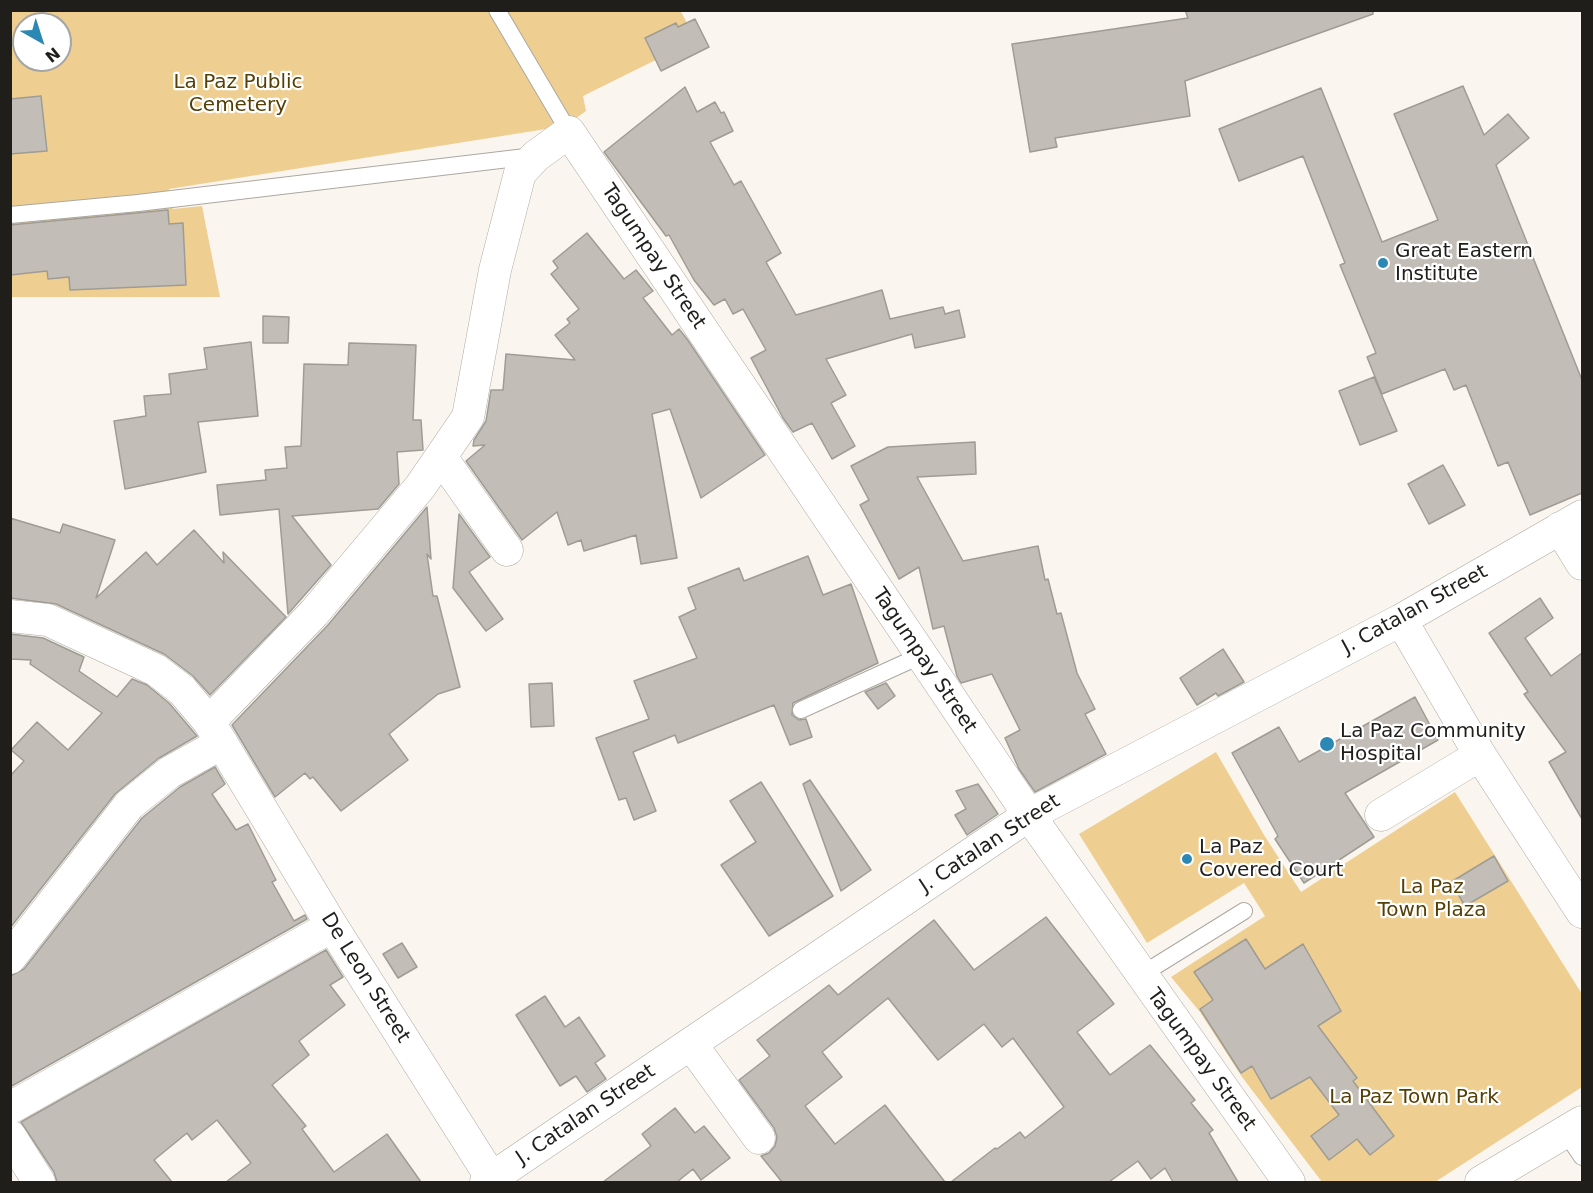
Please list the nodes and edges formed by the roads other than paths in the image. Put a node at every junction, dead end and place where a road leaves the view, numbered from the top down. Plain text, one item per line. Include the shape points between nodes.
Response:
1 (497, 10) edge
2 (569, 132) junction
3 (536, 156) junction
4 (10, 215) edge
5 (441, 457) junction
6 (1571, 522) edge
7 (507, 550) dead end
8 (1582, 564) edge
9 (10, 616) edge
10 (1401, 620) junction
11 (920, 656) junction
12 (801, 710) dead end
13 (215, 732) junction
14 (1480, 755) junction
15 (1029, 815) junction
16 (1381, 816) dead end
17 (1244, 911) dead end
18 (1582, 912) edge
19 (332, 926) junction
20 (10, 958) edge
21 (1141, 975) junction
22 (691, 1044) junction
23 (10, 1108) edge
24 (10, 1136) edge
25 (1577, 1137) edge
26 (759, 1138) dead end
27 (491, 1181) edge
28 (39, 1182) edge
29 (1289, 1182) edge
30 (1481, 1182) edge

1 - 2 lane
2 - 3 street
2 - 11 street, Tagumpay Street
3 - 4 lane via 138,204
3 - 5 street via 520,173 517,183 495,270 468,417
5 - 7 street
5 - 13 street
6 - 8 street
6 - 10 street, J. Catalan Street
9 - 13 street, De Leon Street via 48,620 156,670 182,690
10 - 14 street
10 - 15 street, J. Catalan Street
11 - 12 lane
11 - 15 street, Tagumpay Street
13 - 19 street, De Leon Street
13 - 20 street via 129,805
14 - 16 street
14 - 18 street
15 - 21 street, Tagumpay Street
15 - 22 street, J. Catalan Street
17 - 21 lane
19 - 23 street
19 - 27 street, De Leon Street
21 - 29 street, Tagumpay Street
22 - 26 street
22 - 27 street, J. Catalan Street
24 - 28 street
25 - 30 street

